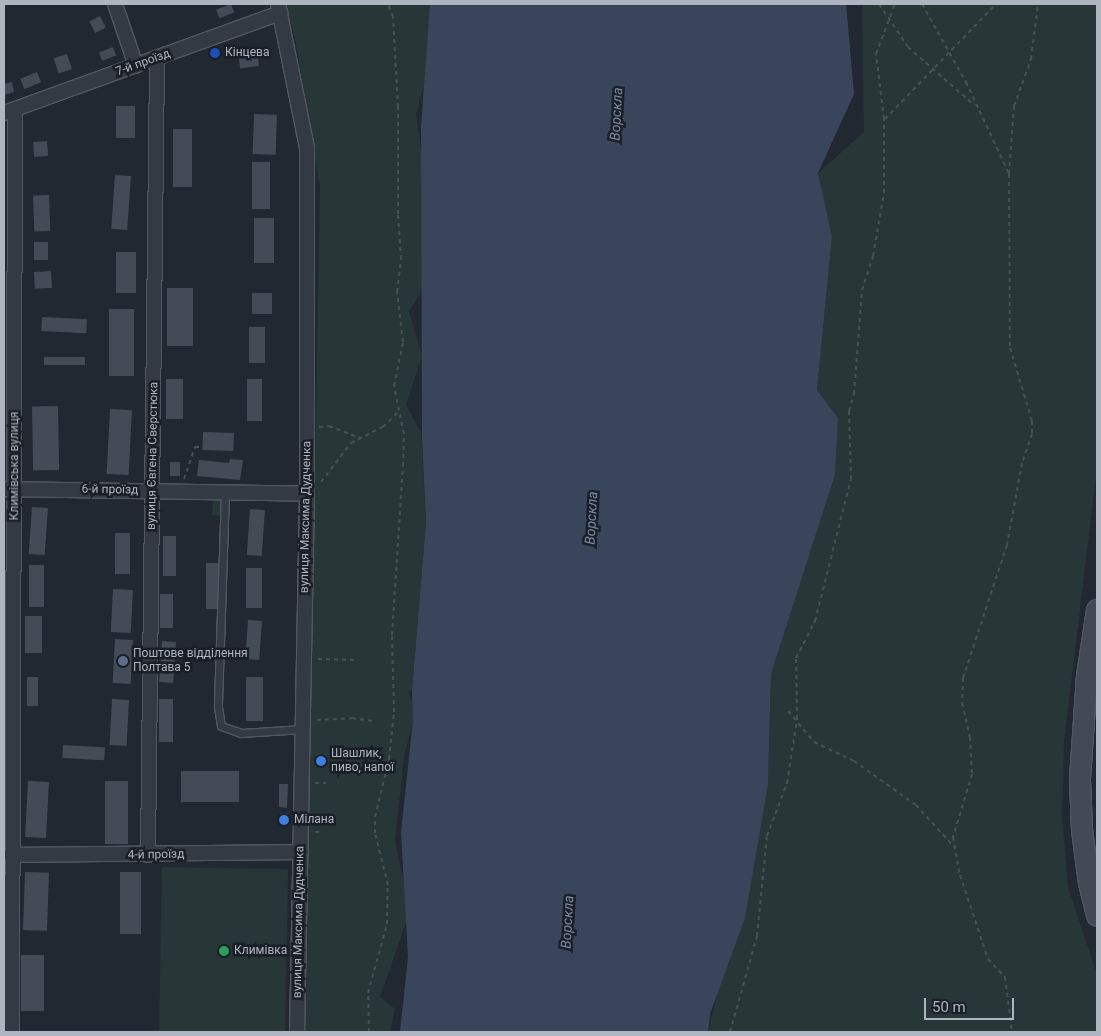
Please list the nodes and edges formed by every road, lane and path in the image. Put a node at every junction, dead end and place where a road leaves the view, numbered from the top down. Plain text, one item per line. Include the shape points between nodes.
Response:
1 (115, 4) edge
2 (388, 4) edge
3 (879, 4) edge
4 (895, 4) edge
5 (922, 4) edge
6 (996, 4) edge
7 (1038, 4) edge
8 (280, 9) edge
9 (889, 19) junction
10 (950, 54) junction
11 (157, 58) junction
12 (136, 66) junction
13 (932, 68) junction
14 (976, 107) junction
15 (9, 111) edge
16 (884, 119) junction
17 (1009, 174) junction
18 (397, 414) junction
19 (307, 424) junction
20 (361, 438) junction
21 (203, 447) dead end
22 (10, 489) edge
23 (152, 490) junction
24 (183, 491) junction
25 (225, 492) junction
26 (307, 494) junction
27 (1097, 610) edge
28 (9, 619) edge
29 (316, 660) dead end
30 (358, 660) dead end
31 (788, 711) dead end
32 (374, 721) dead end
33 (797, 721) junction
34 (306, 725) junction
35 (315, 783) dead end
36 (326, 783) dead end
37 (7, 826) edge
38 (310, 832) dead end
39 (322, 832) dead end
40 (956, 849) junction
41 (301, 852) junction
42 (11, 855) junction
43 (148, 855) junction
44 (1097, 916) edge
45 (12, 1032) edge
46 (297, 1032) edge
47 (369, 1032) edge
48 (730, 1032) edge
49 (1012, 1032) edge

1 - 12 street
2 - 18 path via 394,27 398,107 401,259 397,299 403,342 394,386
3 - 9 path
4 - 9 path
5 - 10 path
6 - 10 path
7 - 17 path via 1031,59 1014,106
8 - 11 street, 7-й проїзд
8 - 19 street, вулиця Максима Дудченка via 306,148
9 - 13 path via 908,47
9 - 16 path via 876,54
10 - 13 path
10 - 14 path
11 - 12 street, 7-й проїзд
11 - 23 street, вулиця Євгена Сверстюка
12 - 15 street, 7-й проїзд
13 - 14 path
13 - 16 path
14 - 17 path
15 - 22 street, Климівська вулиця
16 - 33 path via 884,193 873,256 862,290 854,394 849,411 851,479 815,621 796,658
17 - 40 path via 1010,348 1032,421 1032,434 1022,463 1007,545 963,678 962,703 970,738 972,774 954,837
18 - 20 path via 383,427
18 - 47 path via 404,434 392,635 394,712 388,767 374,833 388,885 387,924 368,993
19 - 20 path via 320,428 329,426
19 - 26 street, вулиця Максима Дудченка
20 - 26 path via 351,443 323,480
21 - 24 path via 195,446 189,458
22 - 23 street, 6-й проїзд
22 - 28 street, Климівська вулиця
23 - 24 street, 6-й проїзд
23 - 43 street, вулиця Євгена Сверстюка
24 - 25 street, 6-й проїзд
25 - 26 street, 6-й проїзд
25 - 34 lane via 218,706 221,726 241,733
26 - 34 street, вулиця Максима Дудченка
27 - 44 main road via 1087,676 1080,780 1086,865
28 - 37 street, Климівська вулиця
29 - 30 path
31 - 33 path
32 - 34 path via 352,718
33 - 40 path via 814,742 854,761 916,805
33 - 48 path via 787,783 767,836 757,936
34 - 41 street, вулиця Максима Дудченка
35 - 36 path
37 - 42 street, Климівська вулиця
38 - 39 path
40 - 49 path via 960,875 988,959 1005,977
41 - 43 street, 4-й проїзд
41 - 46 street, вулиця Максима Дудченка
42 - 43 street, 4-й проїзд
42 - 45 street, Климівська вулиця

